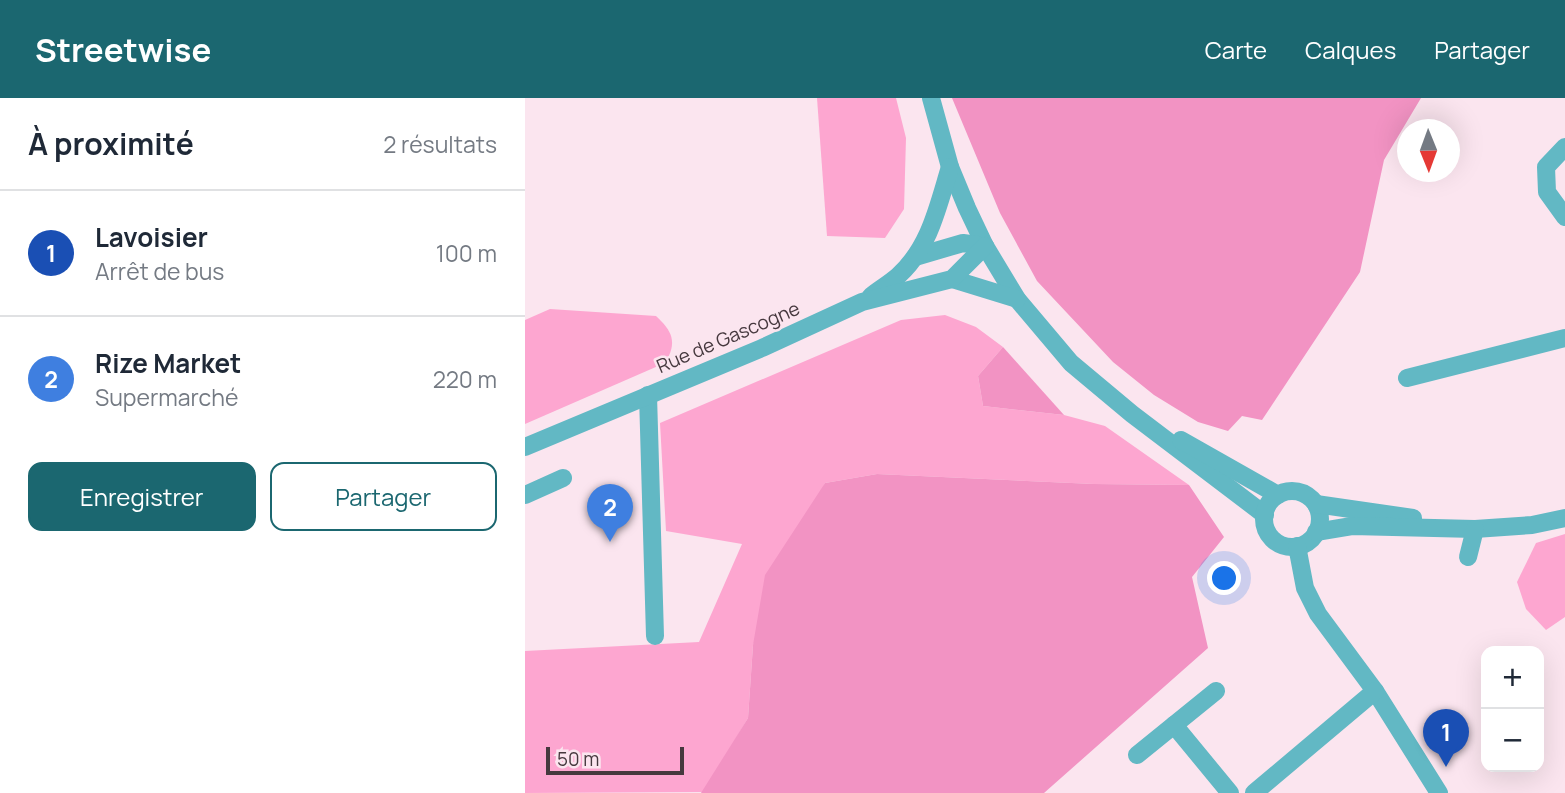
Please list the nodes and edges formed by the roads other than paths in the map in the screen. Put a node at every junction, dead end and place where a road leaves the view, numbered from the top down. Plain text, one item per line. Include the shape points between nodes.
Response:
1 (931, 98) edge
2 (1565, 147) edge
3 (950, 167) junction
4 (1565, 217) edge
5 (985, 246) junction
6 (915, 257) junction
7 (952, 279) junction
8 (1017, 299) junction
9 (862, 302) junction
10 (1565, 338) edge
11 (1407, 378) dead end
12 (649, 395) junction
13 (1132, 414) junction
14 (525, 447) edge
15 (563, 478) dead end
16 (525, 495) edge
17 (1278, 495) junction
18 (1316, 504) junction
19 (1265, 515) junction
20 (1565, 518) edge
21 (1475, 529) junction
22 (1316, 532) junction
23 (1297, 546) junction
24 (1468, 557) dead end
25 (655, 636) dead end
26 (1216, 691) dead end
27 (1375, 691) junction
28 (1174, 725) junction
29 (1137, 755) dead end
30 (1230, 793) edge
31 (1254, 793) edge
32 (1439, 793) edge

1 - 3 street
2 - 4 street via 1546,167 1547,192
3 - 5 street
3 - 6 street via 932,227
5 - 6 street via 963,243
5 - 7 street
5 - 8 street
6 - 9 street
7 - 8 street
7 - 9 street, Rue de Gascogne
8 - 13 street via 1071,363
9 - 12 street, Rue de Gascogne
10 - 11 street
12 - 14 street, Rue de Gascogne
12 - 25 street
13 - 17 street
13 - 19 street
15 - 16 street
17 - 18 street via 1303,493
17 - 19 street
18 - 21 street
18 - 22 street via 1320,518
19 - 23 street via 1273,539
20 - 21 street
21 - 22 street via 1352,526
21 - 24 street
22 - 23 street
23 - 27 street via 1305,588 1318,614
26 - 28 street
27 - 31 street
27 - 32 street
28 - 29 street
28 - 30 street

